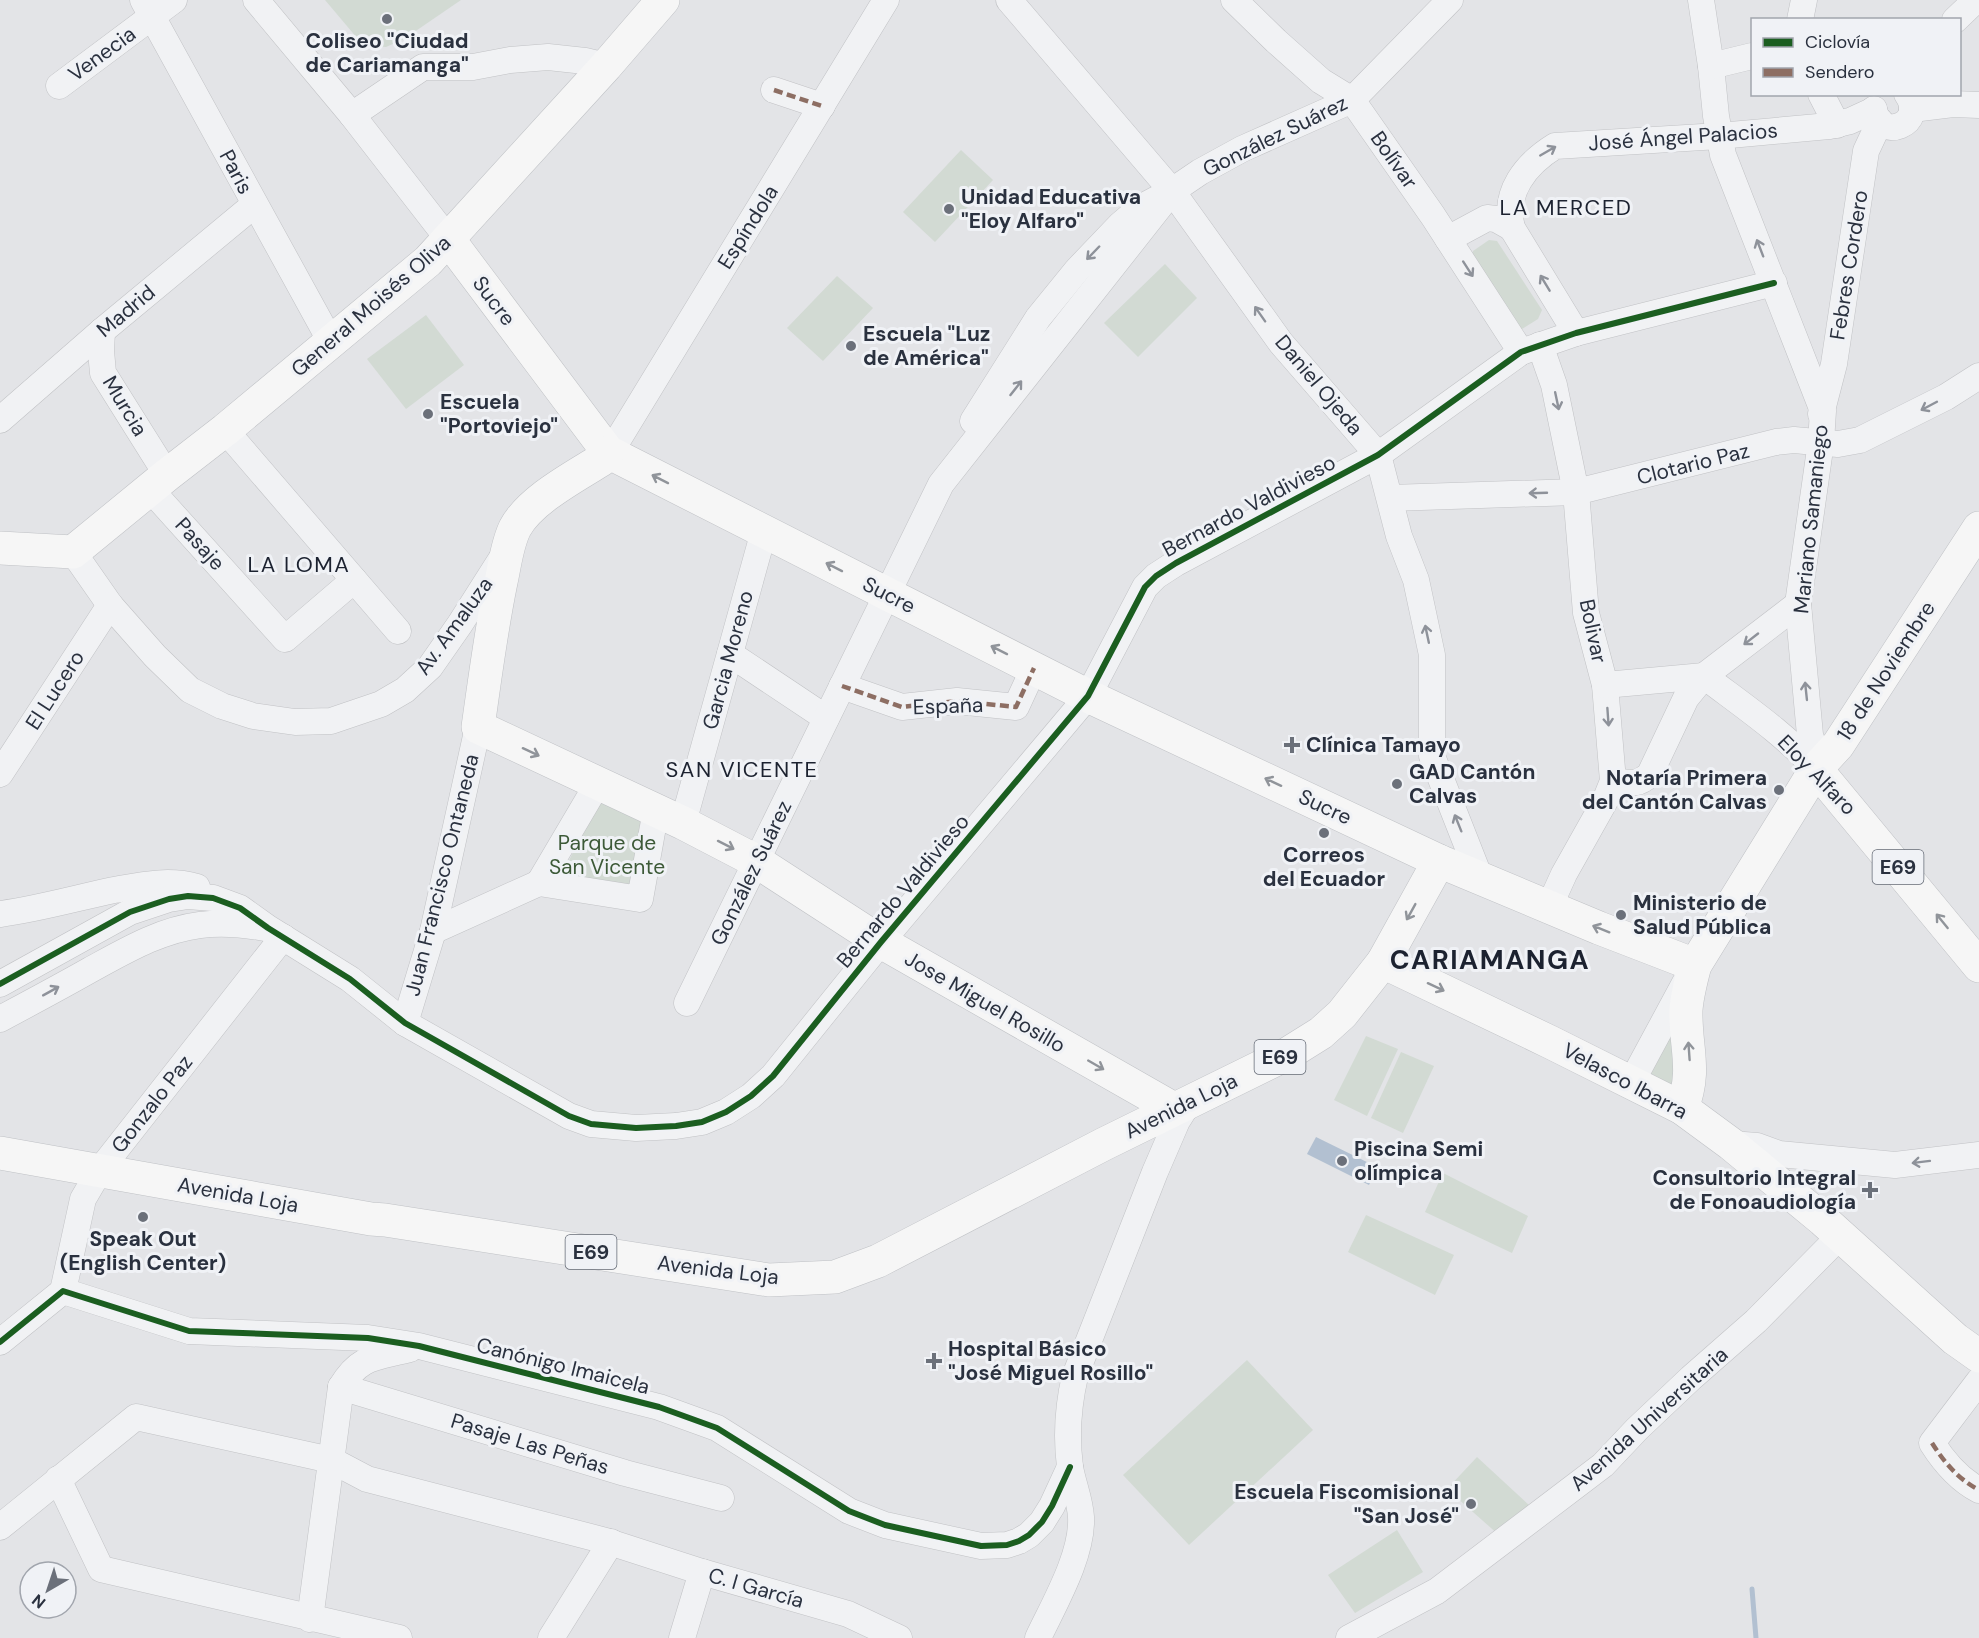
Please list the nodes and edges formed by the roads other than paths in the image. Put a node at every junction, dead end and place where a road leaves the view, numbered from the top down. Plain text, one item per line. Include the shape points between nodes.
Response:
1 (174, 0) edge
2 (256, 0) edge
3 (663, 0) edge
4 (886, 0) edge
5 (1009, 0) edge
6 (1234, 0) edge
7 (1450, 0) edge
8 (1701, 0) edge
9 (1804, 0) edge
10 (1976, 0) edge
11 (148, 8) edge
12 (1800, 18) edge
13 (1957, 18) edge
14 (1751, 56) edge
15 (606, 66) junction
16 (1711, 66) junction
17 (58, 86) dead end
18 (774, 90) dead end
19 (1822, 96) edge
20 (1352, 100) junction
21 (1909, 102) edge
22 (1979, 105) edge
23 (822, 106) junction
24 (1878, 108) edge
25 (352, 115) junction
26 (1837, 124) junction
27 (1719, 136) junction
28 (1172, 191) junction
29 (254, 205) junction
30 (1512, 228) junction
31 (1448, 239) junction
32 (449, 240) junction
33 (1774, 283) junction
34 (102, 332) junction
35 (1576, 333) junction
36 (332, 342) junction
37 (1530, 348) junction
38 (1803, 362) junction
39 (1834, 364) junction
40 (1979, 376) edge
41 (1823, 411) junction
42 (0, 420) edge
43 (225, 430) junction
44 (1794, 440) junction
45 (1821, 442) junction
46 (608, 452) junction
47 (1378, 455) junction
48 (159, 482) junction
49 (1576, 492) junction
50 (1390, 498) junction
51 (1979, 528) edge
52 (764, 531) junction
53 (509, 546) junction
54 (0, 548) edge
55 (73, 552) junction
56 (354, 580) junction
57 (887, 594) junction
58 (1798, 604) junction
59 (110, 605) junction
60 (398, 631) dead end
61 (730, 654) junction
62 (1034, 668) junction
63 (1704, 676) junction
64 (1605, 685) junction
65 (842, 686) junction
66 (1088, 696) junction
67 (826, 718) junction
68 (1809, 723) junction
69 (478, 727) junction
70 (1781, 736) junction
71 (1816, 769) junction
72 (0, 774) edge
73 (1613, 781) junction
74 (598, 783) junction
75 (670, 817) junction
76 (756, 861) junction
77 (1440, 861) junction
78 (1480, 878) junction
79 (539, 882) junction
80 (221, 900) junction
81 (1549, 907) junction
82 (0, 914) edge
83 (432, 931) junction
84 (276, 933) junction
85 (881, 942) junction
86 (1383, 962) junction
87 (1695, 964) junction
88 (1979, 966) edge
89 (0, 984) edge
90 (687, 1003) dead end
91 (0, 1019) edge
92 (405, 1023) junction
93 (1631, 1083) junction
94 (1682, 1108) junction
95 (1172, 1110) junction
96 (1731, 1144) junction
97 (0, 1153) edge
98 (1979, 1155) edge
99 (100, 1170) junction
100 (1840, 1236) junction
101 (63, 1291) junction
102 (0, 1342) edge
103 (419, 1346) junction
104 (1979, 1356) edge
105 (1979, 1381) edge
106 (341, 1387) junction
107 (1067, 1423) junction
108 (331, 1460) junction
109 (1070, 1467) junction
110 (58, 1479) junction
111 (1979, 1490) edge
112 (721, 1498) dead end
113 (0, 1527) edge
114 (611, 1542) junction
115 (702, 1572) junction
116 (310, 1618) junction
117 (399, 1638) edge
118 (551, 1638) edge
119 (682, 1638) edge
120 (899, 1638) edge
121 (1038, 1638) edge
122 (1349, 1638) edge

1 - 11 street, Venecia
2 - 25 street, Sucre
3 - 15 main road, General Moisés Oliva
4 - 23 street, Espíndola
5 - 28 street, Daniel Ojeda
6 - 20 street, Bolívar via 1321,81
7 - 20 street, González Suárez
8 - 16 street, Mariano Samaniego
9 - 12 street
10 - 13 street
11 - 17 street, Venecia
11 - 29 street, Paris
14 - 16 street
15 - 25 street via 548,57 473,67 423,67
15 - 32 main road, General Moisés Oliva
16 - 27 street, Mariano Samaniego
18 - 23 street
19 - 26 street
20 - 28 street, González Suárez via 1242,149
20 - 31 street, Bolívar
21 - 22 street
21 - 24 street via 1910,118 1900,126 1888,127
23 - 46 street, Espíndola
24 - 26 street, José Ángel Palacios
24 - 39 street, Febres Cordero via 1866,151
25 - 32 street, Sucre
26 - 27 street, José Ángel Palacios
30 -> 27 street, José Ángel Palacios via 1509,207 1518,181 1539,156 1555,146
33 -> 27 street, Mariano Samaniego
47 -> 28 street, Daniel Ojeda via 1281,343
28 - 57 street, González Suárez via 1140,208 1120,225 1038,318 975,417 963,455 941,484
29 - 34 street, Madrid
29 - 36 street, Paris
30 - 31 street via 1487,218
35 -> 30 street
31 -> 37 street, Bolívar
32 - 36 main road, General Moisés Oliva
32 - 46 main road, Sucre
33 - 35 street, Bernardo Valdivieso
33 - 38 street, Mariano Samaniego
34 - 42 street, Madrid
34 - 48 street, Murcia via 103,372
35 - 37 street, Bernardo Valdivieso
36 - 43 main road, General Moisés Oliva
37 - 47 street, Bernardo Valdivieso
37 -> 49 street, Bolivar via 1554,385
38 - 39 street via 1820,376
38 - 41 street, Mariano Samaniego
39 - 41 street, Febres Cordero
40 -> 45 street, Clotario Paz via 1860,440
41 - 44 street via 1815,427
41 - 45 street, Mariano Samaniego
43 - 48 main road, General Moisés Oliva
43 - 56 street
44 - 45 street, Clotario Paz
44 - 49 street, Clotario Paz
45 - 58 street, Mariano Samaniego
52 -> 46 main road, Sucre
46 - 53 main road, Av. Amaluza via 531,508 515,528
47 - 50 street, Daniel Ojeda
47 - 66 street, Bernardo Valdivieso via 1156,576 1145,587
48 - 55 main road, General Moisés Oliva
48 - 56 street, Pasaje via 285,639
49 -> 50 street, Clotario Paz
49 - 64 street, Bolivar via 1586,613
78 -> 50 street, Daniel Ojeda via 1432,756 1432,655 1416,580
51 - 71 main road, 18 de Noviembre via 1838,745
57 -> 52 main road, Sucre
52 - 61 street, Garcia Moreno
53 - 59 street, Av. Amaluza via 430,668 381,704 332,721 295,722 253,716 211,701 190,690
53 - 69 main road
54 - 55 main road
55 - 59 street, Av. Amaluza
56 - 60 street
62 -> 57 main road, Sucre
57 - 65 street, González Suárez
58 -> 63 street
68 -> 58 street, Mariano Samaniego
59 - 72 street, El Lucero
61 - 67 street
61 - 75 street, Garcia Moreno
62 - 65 street, España via 1016,707 957,701 902,707
62 - 66 main road, Sucre
63 - 64 street
63 - 70 street, Eloy Alfaro
63 - 73 street via 1686,698 1650,774 1633,783
64 -> 73 street, Bolivar
65 - 67 street, González Suárez
77 -> 66 main road, Sucre
66 - 85 street, Bernardo Valdivieso
67 - 76 street, González Suárez
68 - 70 street via 1798,737
68 - 71 street, Mariano Samaniego
69 -> 74 main road, Jose Miguel Rosillo
69 - 83 street, Juan Francisco Ontaneda
70 - 71 street, Eloy Alfaro
71 - 87 main road, 18 de Noviembre
88 -> 71 main road, Eloy Alfaro / E69
73 - 81 street, Bolivar
74 - 75 main road, Jose Miguel Rosillo
74 - 79 street
75 -> 76 main road, Jose Miguel Rosillo
75 - 79 street, Garcia Moreno via 640,899
76 - 85 main road, Jose Miguel Rosillo
76 - 90 street, González Suárez
77 - 78 main road, Sucre
77 -> 86 main road, Avenida Loja / E69
78 - 81 main road, Sucre
79 - 83 street
80 - 82 street via 205,890 164,882
80 - 84 street, Bernardo Valdivieso
80 - 89 street, Bernardo Valdivieso via 188,896 130,912
87 -> 81 main road, Sucre
83 - 92 street, Juan Francisco Ontaneda
91 -> 84 street, Bernardo Valdivieso via 143,941 170,931 234,923
84 - 92 street, Bernardo Valdivieso via 350,979
84 - 99 street, Gonzalo Paz
85 - 92 street, Bernardo Valdivieso via 773,1076 752,1096 702,1122 636,1128 591,1124 569,1116
85 -> 95 main road, Jose Miguel Rosillo
86 -> 93 main road, Velasco Ibarra
86 - 95 main road, Avenida Loja / E69 via 1342,1014 1321,1033
87 - 93 street, 18 de Noviembre
94 -> 87 main road, 18 de Noviembre via 1691,1075 1686,1014
93 - 94 main road, Velasco Ibarra
94 - 96 main road, Velasco Ibarra
95 - 99 main road, Avenida Loja / E69 via 878,1261 835,1277 770,1280 371,1219
95 - 107 street via 1177,1121 1075,1376
95 - 107 street via 1147,1148 1131,1185 1062,1372 1060,1392
98 -> 96 street via 1895,1165 1779,1154 1757,1146
96 - 100 main road, Velasco Ibarra
97 - 99 main road, Avenida Loja / E69
99 - 101 street, Gonzalo Paz via 83,1200
100 - 104 main road, Velasco Ibarra
100 - 122 street, Avenida Universitaria via 1756,1322 1637,1429 1603,1465 1437,1591
101 - 102 street
101 - 103 street, Canónigo Imaicela via 189,1330 368,1338
103 - 106 street via 364,1361
103 - 109 street, Canónigo Imaicela via 659,1407 717,1428 849,1511 885,1525 981,1546 1007,1545 1029,1535 1052,1506
105 - 111 street via 1932,1443 1955,1473
106 - 108 street
106 - 112 street, Pasaje Las Peñas
107 - 109 street
108 - 110 street via 136,1417
108 - 114 street via 367,1479
108 - 116 street
109 - 121 street via 1081,1517 1077,1550
110 - 113 street
110 - 116 street via 101,1569
114 - 115 street, C. I García
114 - 118 street
115 - 119 street
115 - 120 street, C. I García via 848,1614
116 - 117 street

